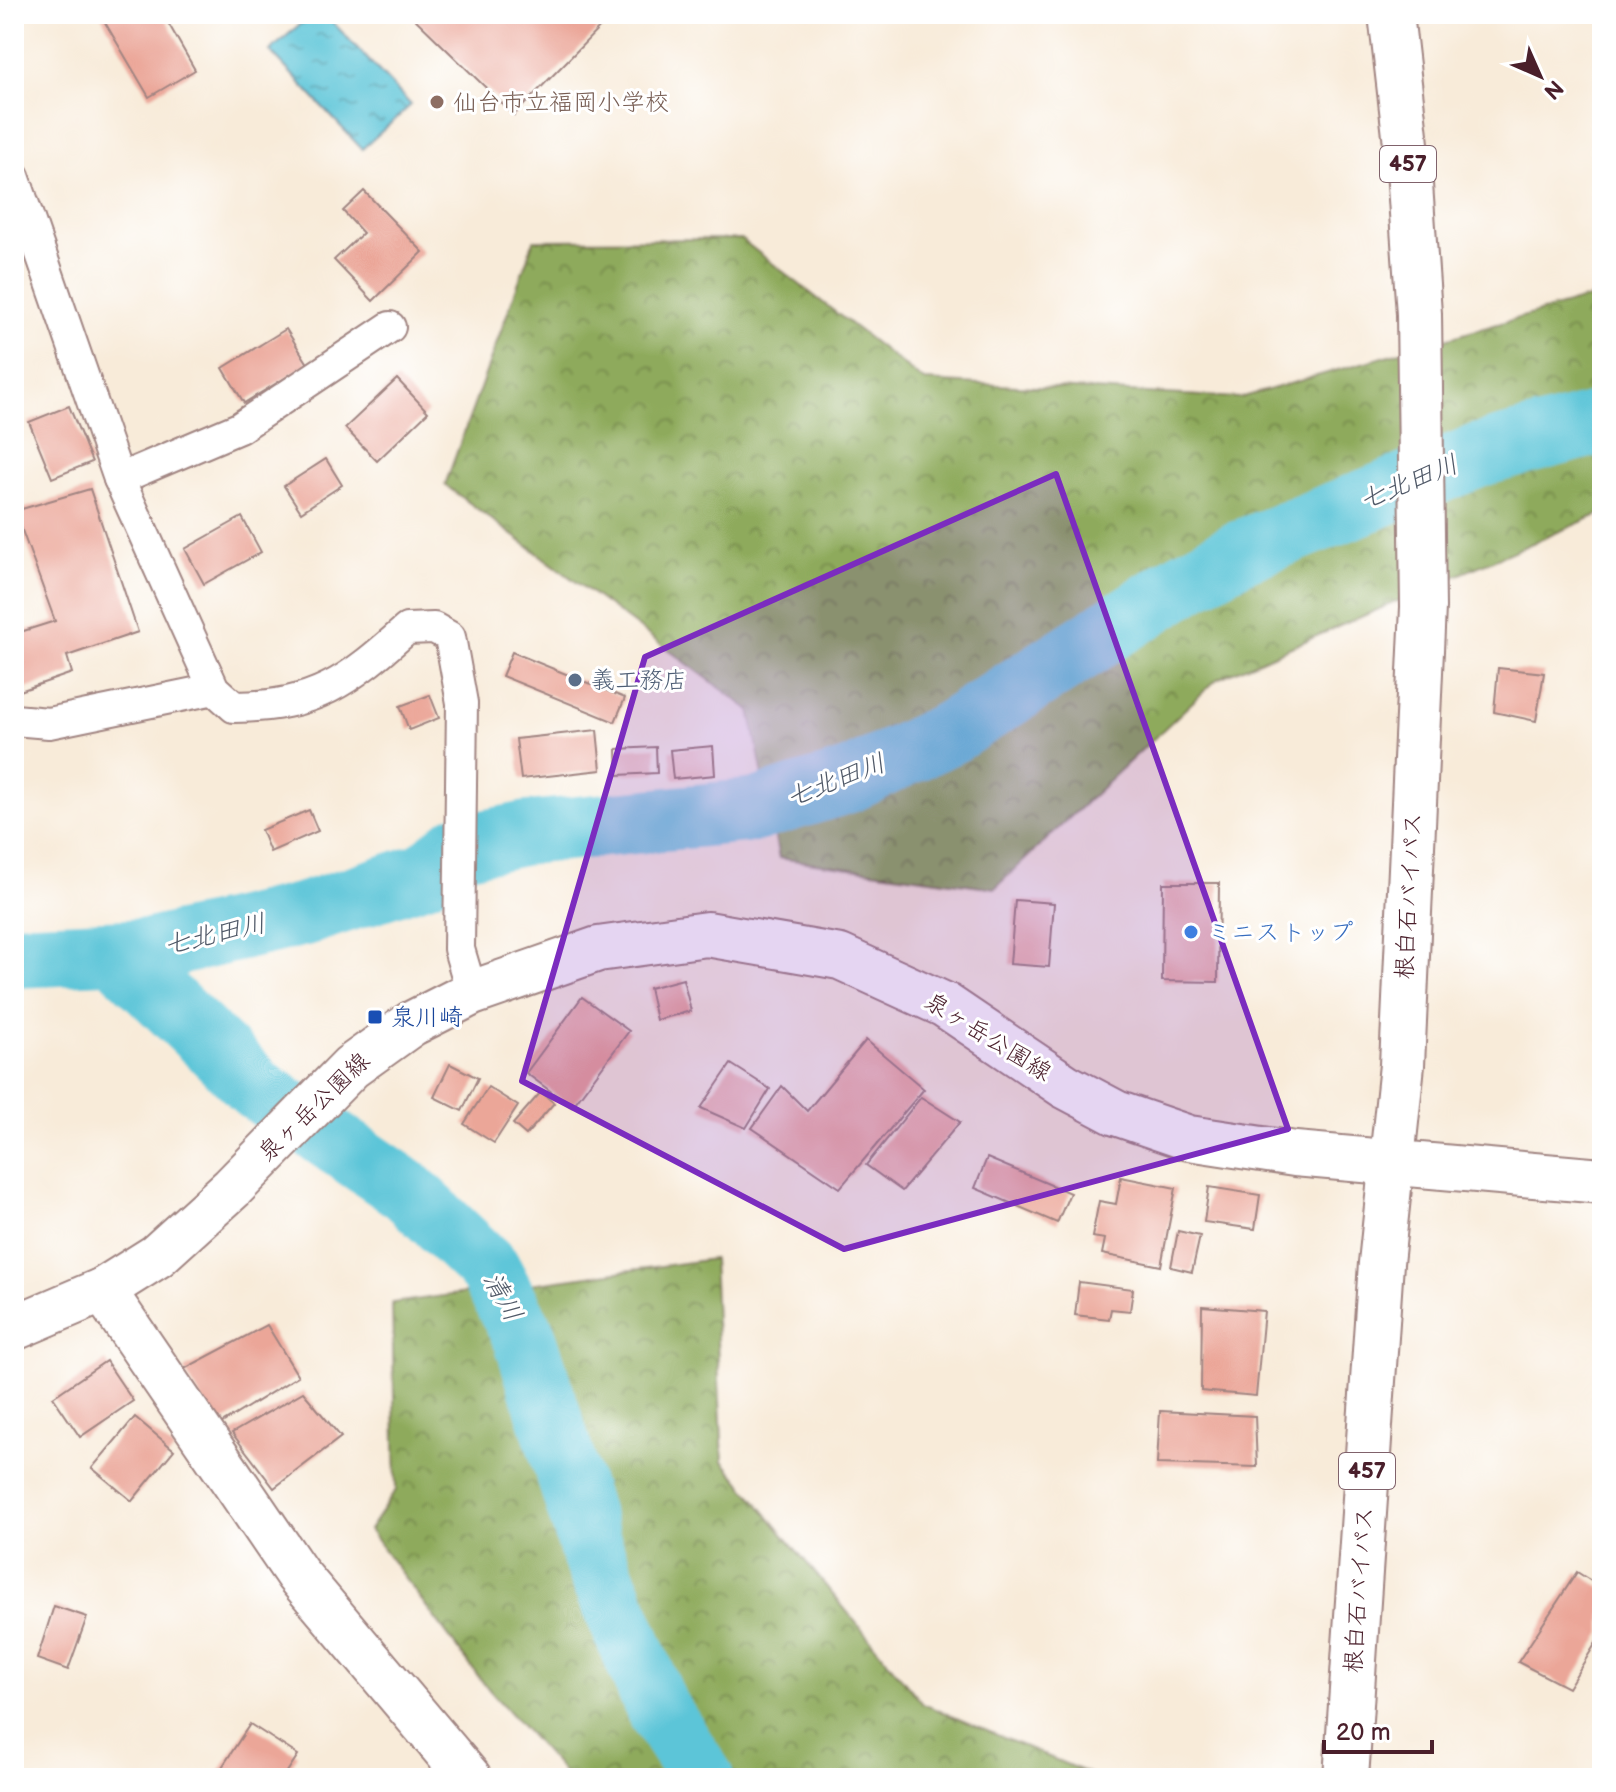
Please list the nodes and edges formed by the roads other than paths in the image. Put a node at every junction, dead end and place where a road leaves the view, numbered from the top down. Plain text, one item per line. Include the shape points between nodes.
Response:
1 (1391, 14) edge
2 (14, 176) edge
3 (390, 327) dead end
4 (119, 479) junction
5 (214, 689) junction
6 (14, 720) edge
7 (472, 993) junction
8 (1392, 1164) junction
9 (1602, 1181) edge
10 (103, 1290) junction
11 (14, 1328) edge
12 (469, 1778) edge
13 (1346, 1778) edge

1 - 8 main road, 根白石バイパス / 457 via 1419,314 1423,607 1402,1065
2 - 4 street
3 - 4 street via 239,428
4 - 5 street
5 - 6 street via 49,723
5 - 7 street via 234,707 263,707 325,693 407,629 434,628 450,637 458,669 463,792 459,949
7 - 8 main road, 泉ヶ岳公園線 via 598,949 707,934 840,957 945,1005 1065,1086 1116,1113 1189,1138
7 - 10 main road, 泉ヶ岳公園線 via 411,1024 351,1067 157,1256
8 - 9 main road, 泉ヶ岳公園線
8 - 13 main road, 根白石バイパス / 457
10 - 11 main road, 泉ヶ岳公園線
10 - 12 main road via 297,1574

